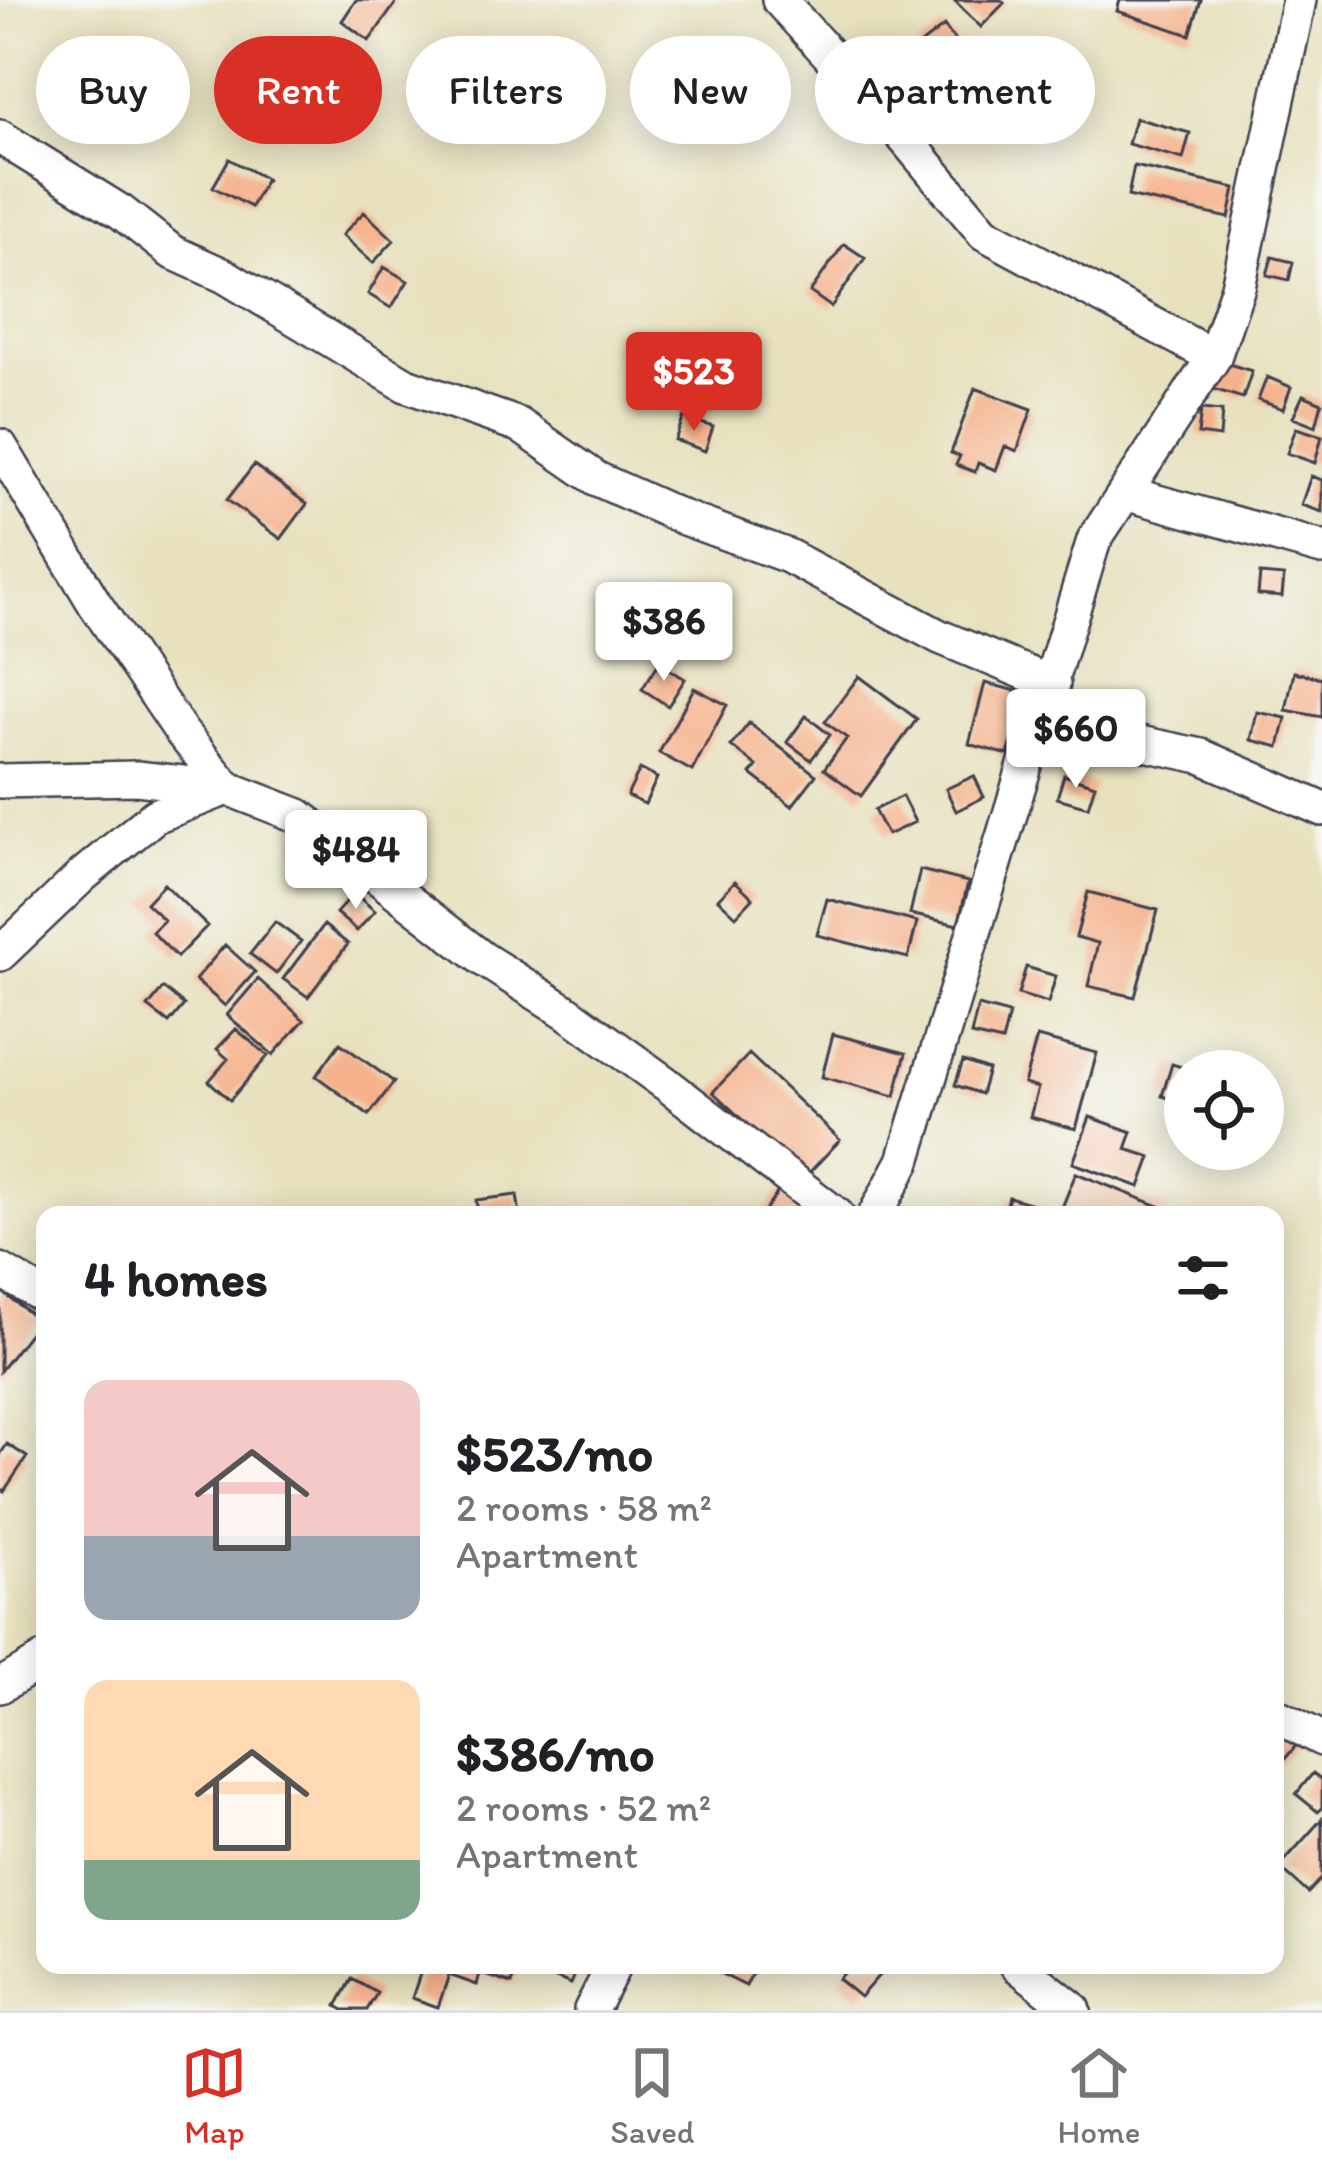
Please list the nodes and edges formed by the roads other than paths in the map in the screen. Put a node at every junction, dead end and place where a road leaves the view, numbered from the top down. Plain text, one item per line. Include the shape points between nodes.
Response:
1 (779, 0) edge
2 (1299, 0) edge
3 (0, 137) edge
4 (1214, 358) junction
5 (0, 446) edge
6 (1124, 494) junction
7 (1322, 548) edge
8 (1053, 684) junction
9 (1041, 722) junction
10 (0, 781) edge
11 (227, 788) junction
12 (1322, 809) edge
13 (0, 954) edge
14 (825, 1206) edge
15 (880, 1206) edge
16 (0, 1270) edge
17 (36, 1292) edge
18 (36, 1664) edge
19 (0, 1686) edge
20 (1284, 1719) edge
21 (1322, 1738) edge
22 (609, 1974) edge
23 (1029, 1974) edge
24 (591, 2010) edge
25 (1074, 2010) edge

1 - 4 street via 984,233
2 - 4 street via 1238,286
3 - 8 street via 172,252 406,386 519,425 597,478 788,556 940,637
4 - 6 street
5 - 11 street via 95,604
6 - 7 street
6 - 8 street via 1094,540
8 - 9 street
9 - 12 street via 1202,755
9 - 15 street via 904,1161
10 - 11 street via 136,778
11 - 13 street via 154,816
11 - 14 street via 299,816
16 - 17 street
18 - 19 street
20 - 21 street
22 - 24 street
23 - 25 street

